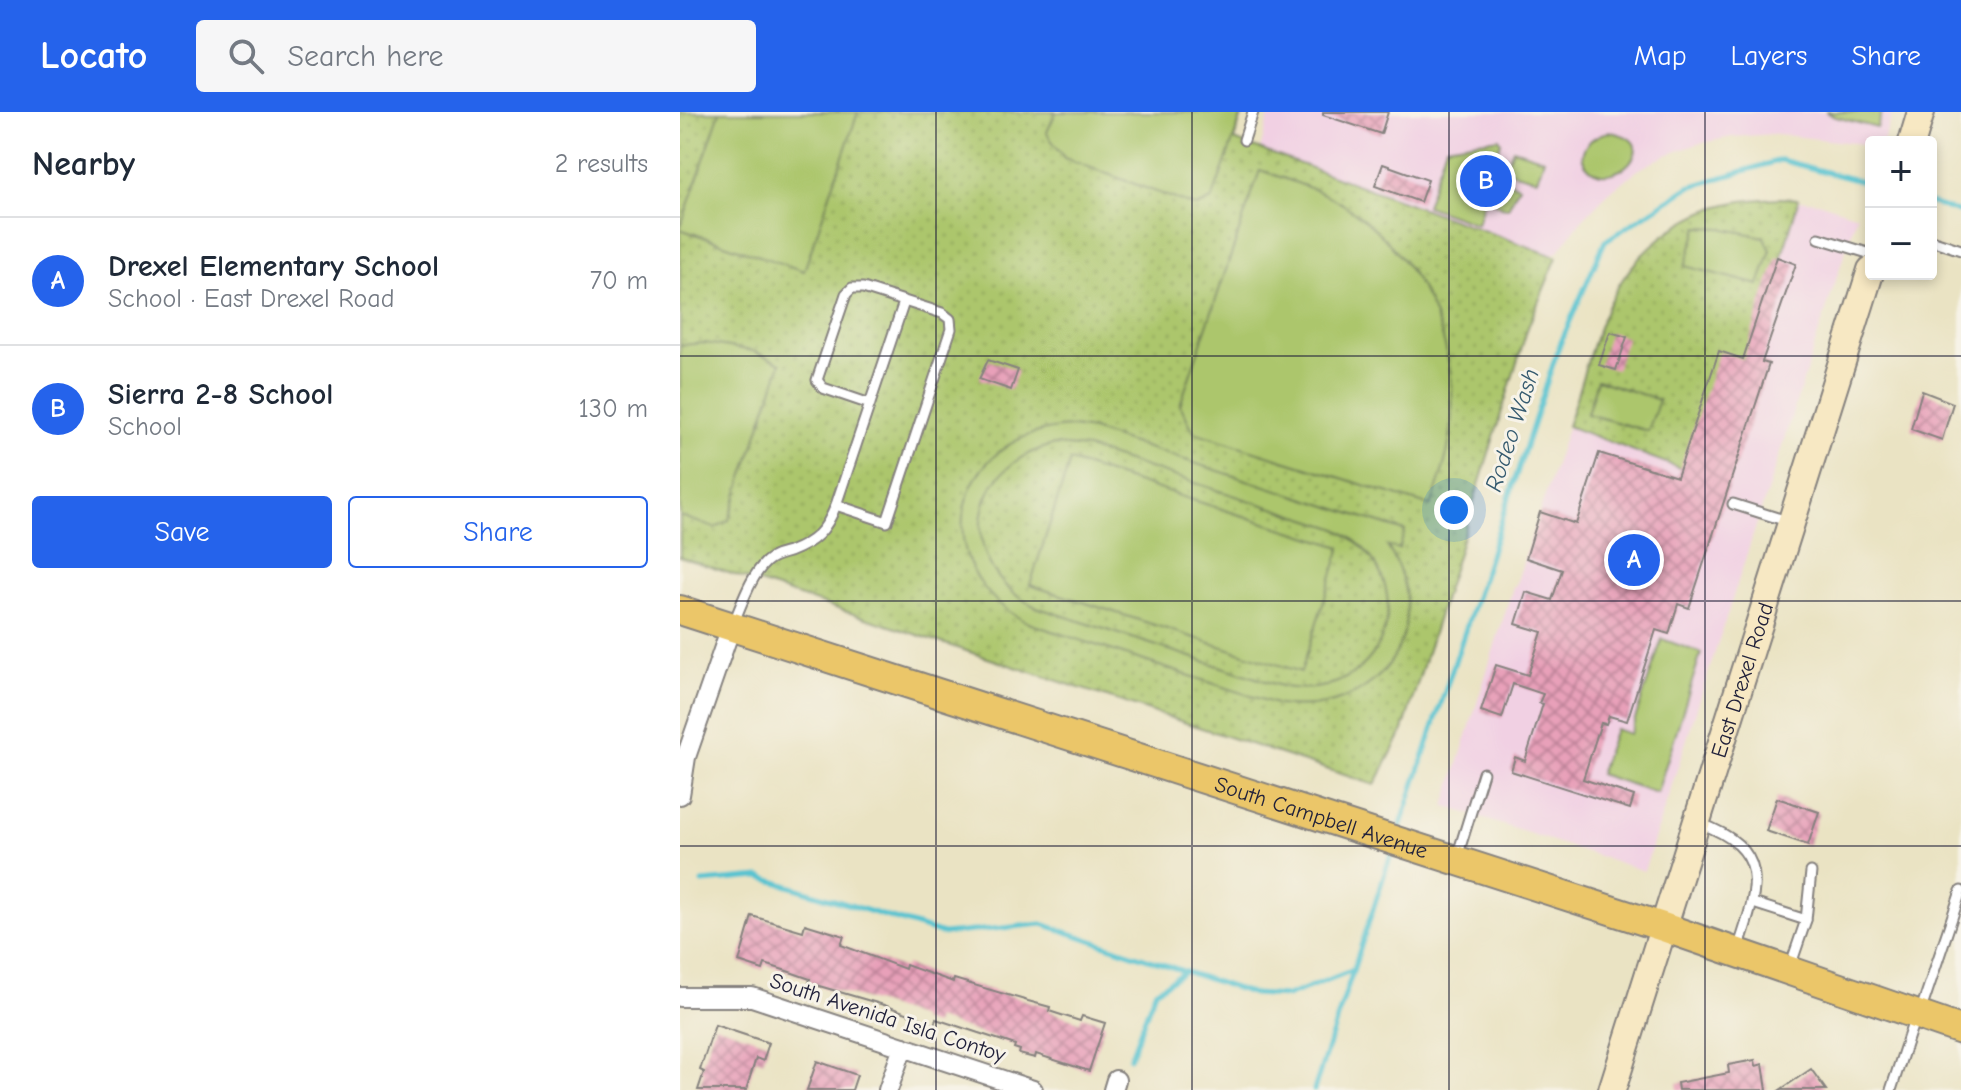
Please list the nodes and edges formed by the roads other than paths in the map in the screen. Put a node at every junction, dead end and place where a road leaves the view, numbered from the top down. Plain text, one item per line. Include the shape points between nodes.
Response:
1 (1253, 112) edge
2 (1921, 112) edge
3 (1914, 136) edge
4 (1244, 140) dead end
5 (1819, 238) dead end
6 (1937, 242) edge
7 (1961, 250) edge
8 (1865, 252) edge
9 (1868, 280) edge
10 (904, 302) junction
11 (870, 404) junction
12 (1733, 504) dead end
13 (836, 505) junction
14 (1791, 522) junction
15 (680, 610) edge
16 (731, 627) junction
17 (1483, 773) dead end
18 (680, 795) edge
19 (1696, 822) junction
20 (1456, 860) junction
21 (1811, 872) dead end
22 (1961, 891) edge
23 (1753, 903) junction
24 (1806, 920) junction
25 (1663, 927) junction
26 (1737, 952) junction
27 (1789, 970) junction
28 (680, 997) edge
29 (1917, 1015) junction
30 (1961, 1030) edge
31 (903, 1047) junction
32 (888, 1090) edge
33 (1033, 1090) edge
34 (1612, 1090) edge
35 (1891, 1090) edge

1 - 4 lane
2 - 3 street
5 - 8 lane
6 - 7 lane
9 - 14 street, East Drexel Road
10 - 11 lane
10 - 11 lane via 852,288 823,360 817,380 823,388
10 - 13 lane via 942,313 950,319 951,329 887,522
11 - 13 lane
12 - 14 lane
13 - 16 lane via 826,529 813,542 764,564
14 - 19 street, East Drexel Road
15 - 16 main road, South Campbell Avenue
16 - 18 street via 686,757
16 - 20 main road, South Campbell Avenue
17 - 20 lane
19 - 23 lane via 1730,837 1750,858
19 - 25 street, East Drexel Road
20 - 25 main road, South Campbell Avenue
21 - 24 lane
22 - 29 lane
23 - 24 lane
23 - 26 lane
24 - 27 lane
25 - 26 main road, South Campbell Avenue
25 - 34 street, East Drexel Road
26 - 27 main road, South Campbell Avenue
27 - 29 main road, South Campbell Avenue
28 - 31 street, South Avenida Isla Contoy via 752,997
29 - 30 main road, South Campbell Avenue
29 - 35 lane
31 - 32 street
31 - 33 street, South Avenida Isla Contoy

